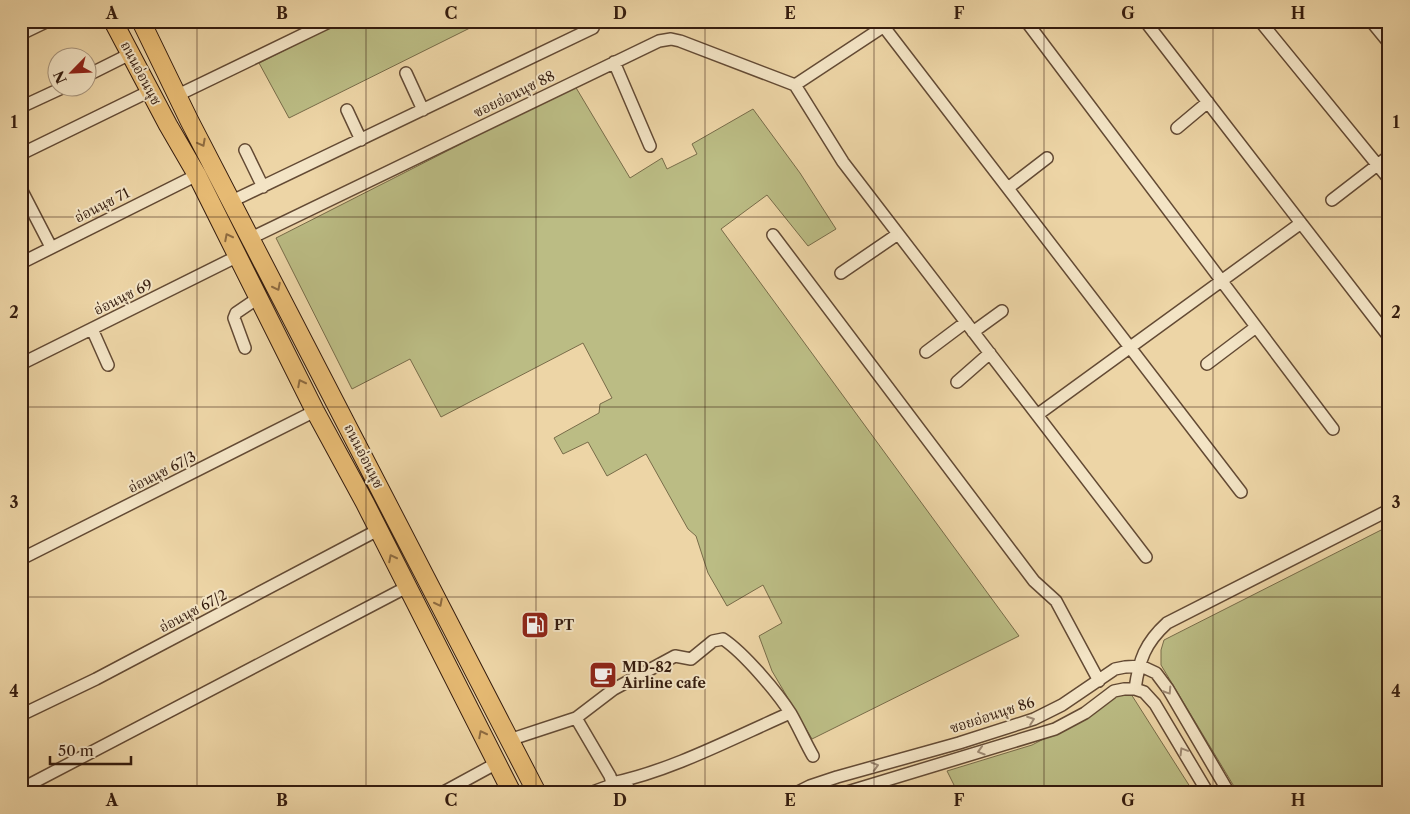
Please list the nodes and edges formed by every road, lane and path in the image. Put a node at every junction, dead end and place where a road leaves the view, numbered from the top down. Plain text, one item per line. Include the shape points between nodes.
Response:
1 (48, 21) edge
2 (113, 21) edge
3 (129, 21) edge
4 (141, 21) edge
5 (331, 21) edge
6 (1026, 21) edge
7 (1146, 21) edge
8 (1260, 21) edge
9 (1371, 21) edge
10 (888, 24) edge
11 (594, 28) dead end
12 (21, 34) edge
13 (1389, 43) edge
14 (130, 54) junction
15 (614, 62) junction
16 (98, 70) edge
17 (406, 74) dead end
18 (154, 83) junction
19 (795, 85) junction
20 (48, 94) edge
21 (178, 95) junction
22 (1208, 102) junction
23 (21, 107) edge
24 (347, 110) dead end
25 (423, 110) junction
26 (189, 120) junction
27 (1177, 128) dead end
28 (361, 140) junction
29 (650, 146) dead end
30 (245, 150) dead end
31 (21, 154) edge
32 (1389, 156) edge
33 (1047, 158) dead end
34 (1378, 165) junction
35 (197, 175) junction
36 (1389, 179) edge
37 (263, 187) junction
38 (1008, 188) junction
39 (21, 189) edge
40 (232, 200) junction
41 (1332, 200) dead end
42 (1300, 224) junction
43 (898, 234) junction
44 (773, 235) dead end
45 (251, 238) junction
46 (52, 248) junction
47 (238, 256) junction
48 (21, 262) edge
49 (841, 273) dead end
50 (1221, 280) junction
51 (258, 298) junction
52 (1002, 311) dead end
53 (966, 322) junction
54 (1256, 327) junction
55 (92, 329) junction
56 (973, 332) junction
57 (1389, 336) edge
58 (245, 348) dead end
59 (1130, 348) junction
60 (926, 352) dead end
61 (990, 353) junction
62 (21, 364) edge
63 (1207, 364) dead end
64 (108, 365) dead end
65 (958, 382) dead end
66 (316, 411) junction
67 (1037, 415) junction
68 (1333, 429) dead end
69 (1241, 492) dead end
70 (1389, 510) edge
71 (378, 530) junction
72 (1146, 557) dead end
73 (21, 559) edge
74 (407, 587) junction
75 (1138, 666) junction
76 (1099, 681) junction
77 (1135, 689) junction
78 (790, 713) junction
79 (21, 716) edge
80 (576, 718) junction
81 (509, 740) junction
82 (813, 756) dead end
83 (497, 764) junction
84 (846, 774) junction
85 (626, 780) junction
86 (612, 783) junction
87 (21, 790) edge
88 (848, 792) edge
89 (442, 793) edge
90 (512, 793) edge
91 (537, 793) edge
92 (590, 793) edge
93 (630, 793) edge
94 (796, 793) edge
95 (1208, 793) edge
96 (1229, 793) edge

1 - 12 street
2 - 14 main road, ถนนอ่อนนุช
3 - 18 main road, ถนนอ่อนนุช
4 - 21 main road, ถนนอ่อนนุช
5 - 21 street
6 - 50 street
7 - 22 street
8 - 34 street
9 - 13 street
10 - 19 street
10 - 38 street
11 - 25 street
14 - 16 street
14 - 18 main road, ถนนอ่อนนุช
15 - 19 street, ซอยอ่อนนุช 88 via 659,41 671,39
15 - 29 street
15 - 45 street, ซอยอ่อนนุช 88
17 - 25 street
18 - 26 main road, ถนนอ่อนนุช
18 - 31 street
18 - 35 main road, ถนนอ่อนนุช via 168,125
19 - 43 street via 843,162
20 - 23 street
21 - 26 main road, ถนนอ่อนนุช
22 - 27 street
22 - 42 street
24 - 28 street
25 - 28 street
26 -> 40 main road, ถนนอ่อนนุช
28 - 37 street
30 - 37 street
32 - 34 street
33 - 38 street
34 - 36 street
34 - 41 street
35 - 46 street, อ่อนนุช 71
47 -> 35 main road, ถนนอ่อนนุช
37 - 40 street
38 - 59 street
39 - 46 street
40 - 45 main road, ถนนอ่อนนุช
42 - 50 street
42 - 57 street
43 - 49 street
43 - 53 street
44 - 76 street via 1034,581 1056,601
45 -> 81 main road, ถนนอ่อนนุช
46 - 48 street, อ่อนนุช 71
47 - 51 main road, ถนนอ่อนนุช
47 - 55 street, อ่อนนุช 69
50 - 54 street
50 - 59 street
51 - 58 street via 236,313 234,318
66 -> 51 main road, ถนนอ่อนนุช
52 - 56 street
53 - 56 street
53 - 60 street
54 - 63 street
54 - 68 street
55 - 62 street, อ่อนนุช 69
55 - 64 street
56 - 61 street
59 - 67 street
59 - 69 street
61 - 65 street
61 - 67 street
66 - 71 main road, ถนนอ่อนนุช
66 - 73 street, อ่อนนุช 67/3
67 - 72 street
70 - 75 street via 1167,623 1153,635
74 -> 71 main road, ถนนอ่อนนุช
71 - 79 street, อ่อนนุช 67/2
83 -> 74 main road, ถนนอ่อนนุช
74 - 87 street
75 - 76 street, ซอยอ่อนนุช 86 via 1115,669
75 - 77 street
75 -> 96 street via 1156,673
84 -> 76 street, ซอยอ่อนนุช 86 via 1034,719
77 -> 88 street via 1114,691 1085,713 1055,729
95 -> 77 street via 1155,704 1144,692
78 - 80 street via 765,681 723,639 713,641 691,659 675,656 614,689
78 - 82 street
78 - 85 street via 690,758
80 - 81 street
80 - 86 street
81 - 91 main road, ถนนอ่อนนุช
83 - 89 street
83 - 90 main road, ถนนอ่อนนุช
84 - 88 street
84 - 94 street, ซอยอ่อนนุช 86
85 - 86 street
85 - 93 street
86 - 92 street

